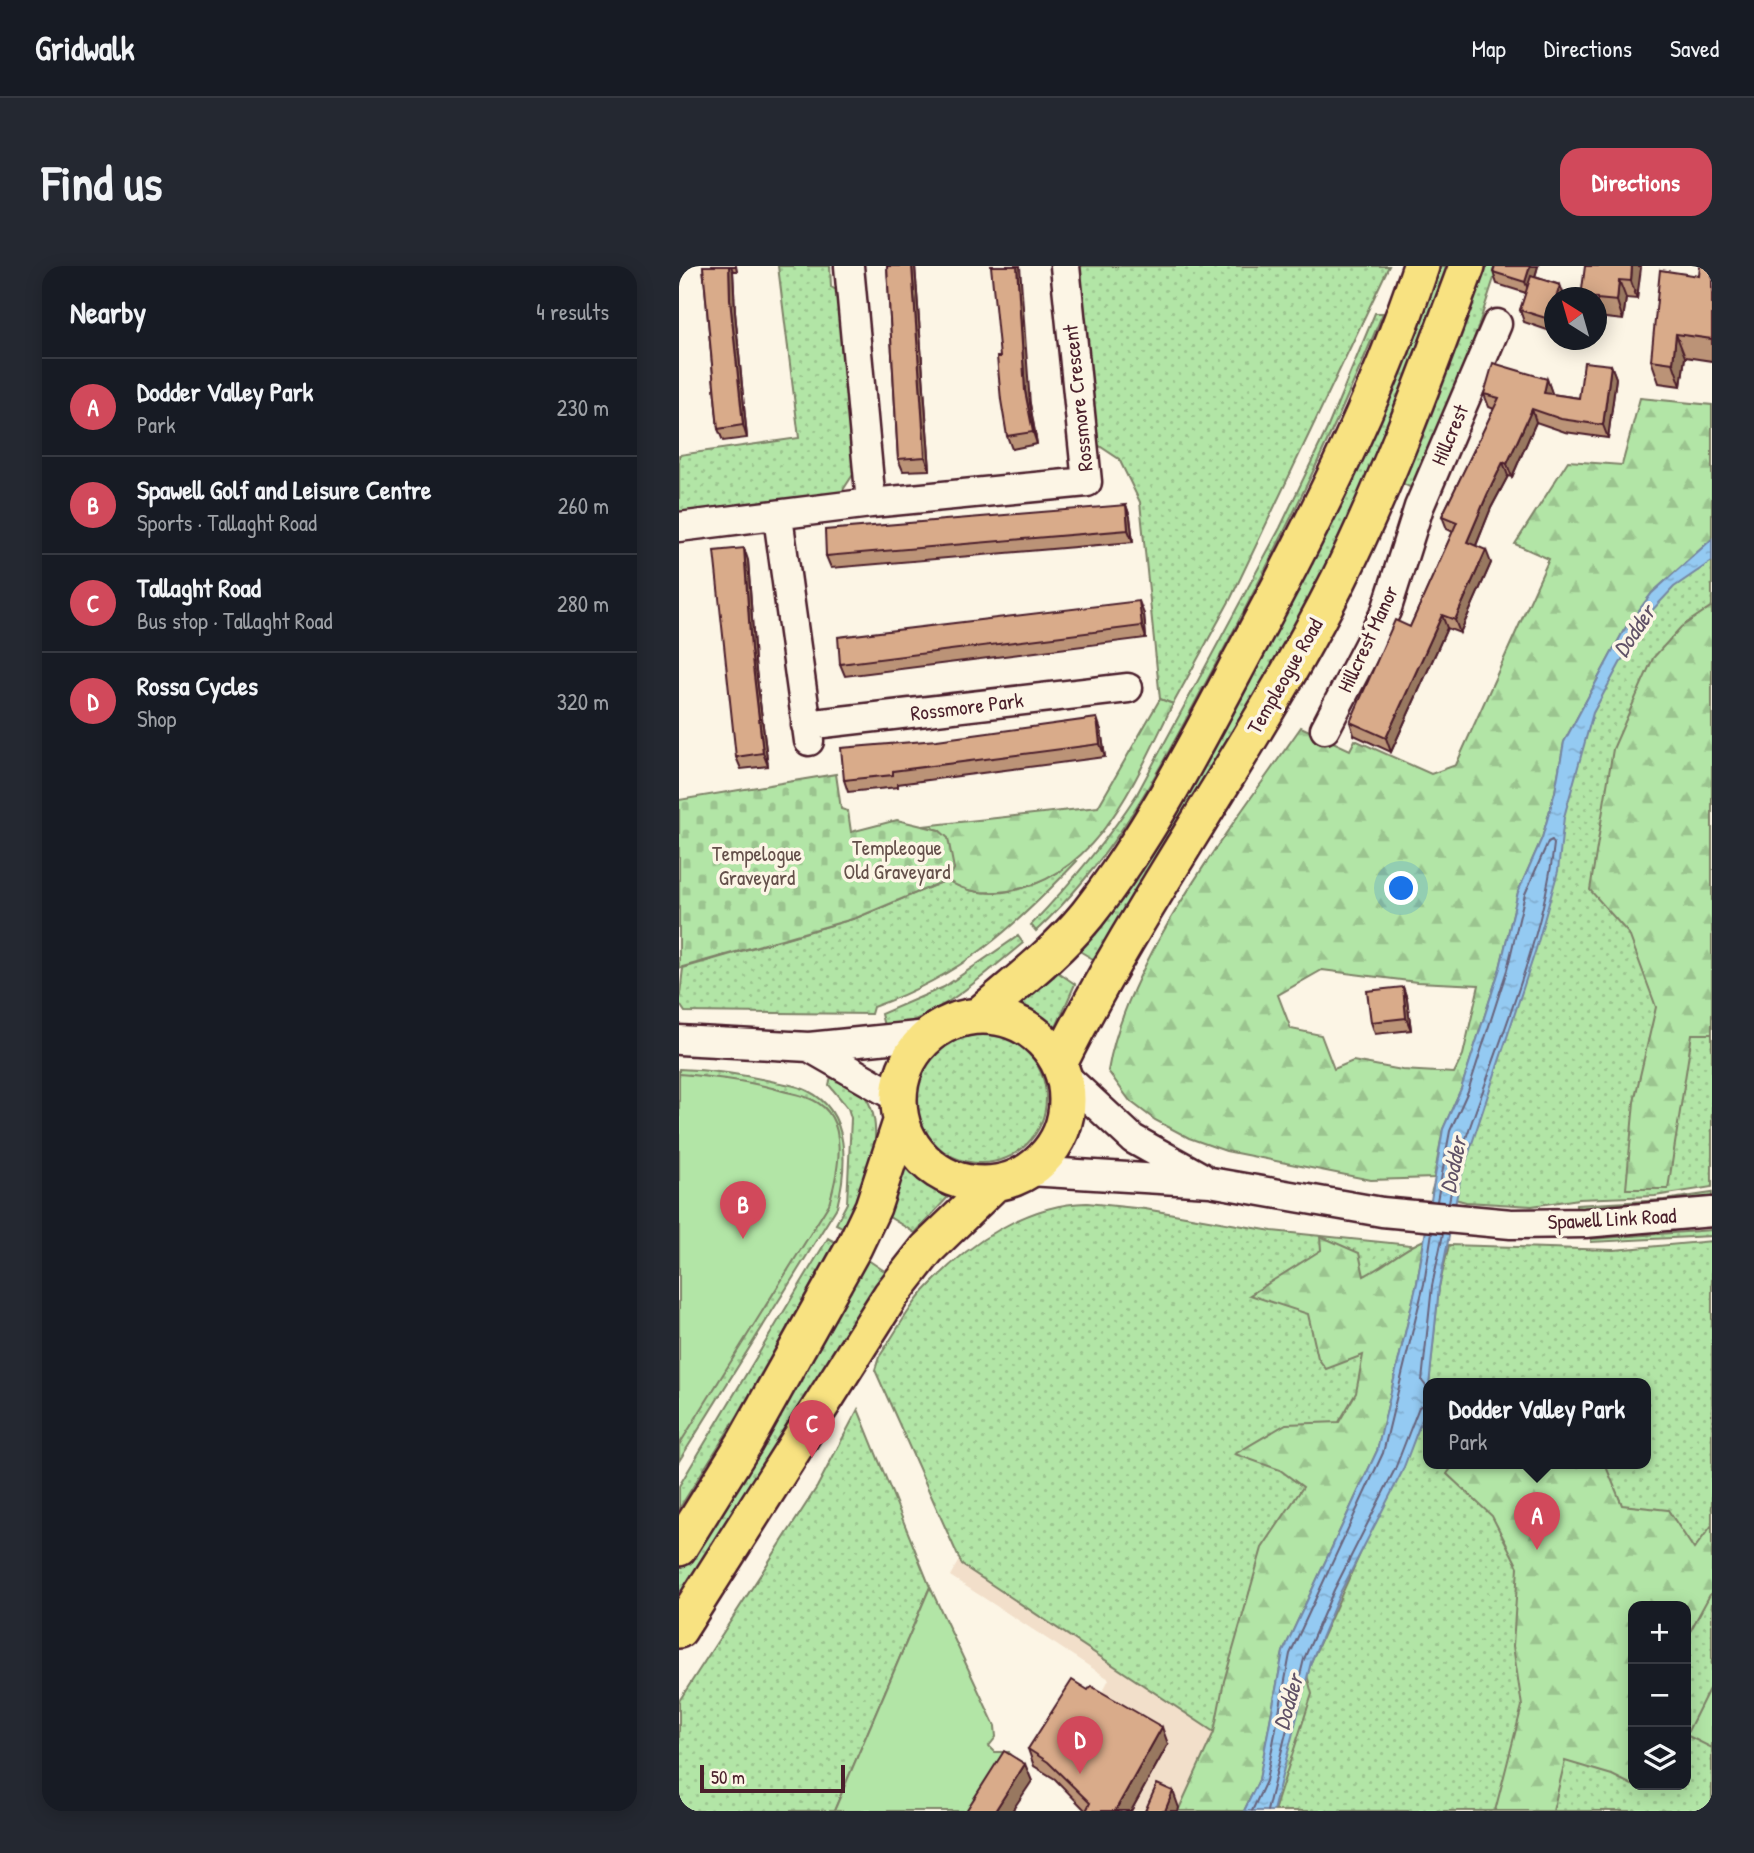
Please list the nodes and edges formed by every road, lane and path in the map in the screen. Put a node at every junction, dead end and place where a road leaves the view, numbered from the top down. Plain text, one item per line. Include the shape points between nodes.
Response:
1 (849, 266) edge
2 (1065, 266) edge
3 (1421, 266) edge
4 (1467, 266) edge
5 (1497, 324) dead end
6 (1382, 487) junction
7 (871, 503) junction
8 (1419, 507) junction
9 (778, 517) junction
10 (679, 527) edge
11 (1128, 688) dead end
12 (1325, 729) dead end
13 (978, 1016) junction
14 (928, 1035) junction
15 (679, 1040) edge
16 (809, 1047) junction
17 (1062, 1070) junction
18 (900, 1110) junction
19 (1028, 1171) junction
20 (1210, 1182) junction
21 (993, 1185) junction
22 (1712, 1212) edge
23 (679, 1548) edge
24 (679, 1630) edge

1 - 7 street
2 - 7 street, Rossmore Crescent via 1087,482
3 - 13 main road via 1357,426 1294,561 1161,806 1130,858 1084,917
4 - 6 main road, Templeogue Road
5 - 8 street, Hillcrest
6 - 8 street
6 - 17 main road, Templeogue Road via 1339,579 1270,705 1096,991
7 - 9 street, Rossmore Crescent
8 - 12 street, Hillcrest Manor via 1386,611
9 - 10 street, Rossmore Crescent
9 - 11 street, Rossmore Park via 808,733
13 - 14 main road via 951,1021
13 - 17 main road via 1003,1018 1026,1027 1046,1043
14 - 16 street
14 - 18 main road via 902,1074
15 - 16 street
16 - 18 street
17 - 19 main road via 1065,1119 1057,1140
17 - 20 street via 1133,1139
18 - 21 main road via 910,1143 925,1162 967,1183
18 - 23 main road via 873,1207 854,1247 745,1442
19 - 20 street
19 - 21 main road
20 - 22 street, Spawell Link Road via 1382,1212 1511,1224
21 - 24 main road via 927,1249 891,1295

